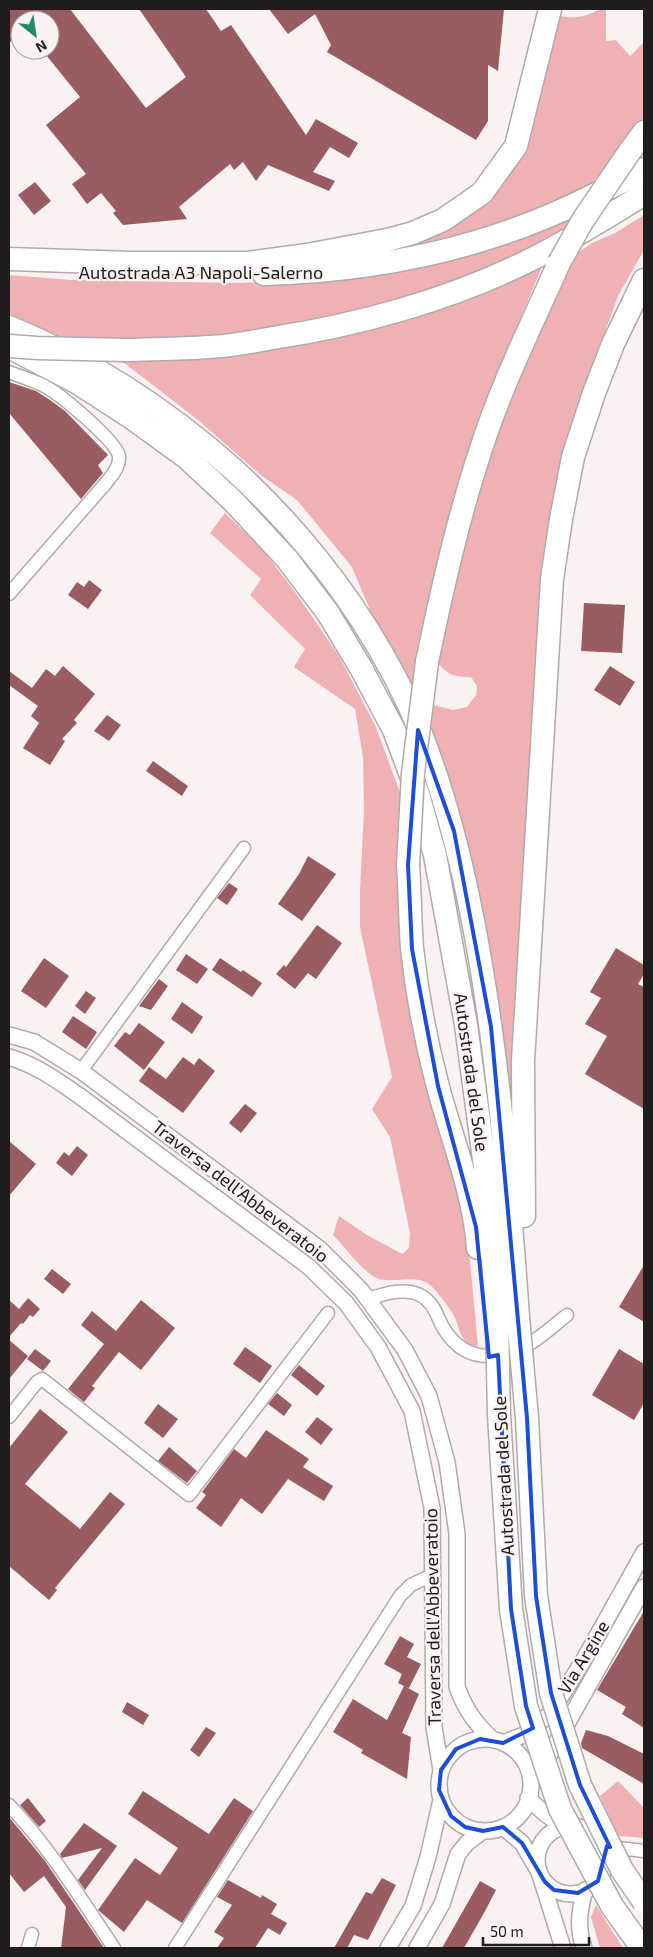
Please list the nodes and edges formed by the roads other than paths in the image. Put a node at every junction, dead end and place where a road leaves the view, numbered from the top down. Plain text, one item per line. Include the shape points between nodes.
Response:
1 (550, 9) edge
2 (644, 132) edge
3 (644, 169) edge
4 (644, 194) edge
5 (9, 258) edge
6 (9, 270) edge
7 (644, 280) edge
8 (9, 327) edge
9 (9, 346) edge
10 (9, 372) edge
11 (9, 594) edge
12 (244, 848) dead end
13 (9, 1035) edge
14 (9, 1058) edge
15 (81, 1071) junction
16 (368, 1299) junction
17 (328, 1314) dead end
18 (567, 1315) dead end
19 (507, 1319) junction
20 (9, 1416) edge
21 (644, 1552) edge
22 (432, 1575) junction
23 (644, 1587) edge
24 (498, 1741) junction
25 (442, 1770) junction
26 (529, 1796) junction
27 (441, 1800) junction
28 (9, 1805) edge
29 (503, 1827) junction
30 (564, 1827) junction
31 (483, 1831) junction
32 (602, 1845) junction
33 (630, 1851) junction
34 (644, 1851) edge
35 (604, 1870) junction
36 (539, 1872) junction
37 (585, 1890) junction
38 (644, 1902) edge
39 (32, 1934) dead end
40 (28, 1948) edge
41 (114, 1948) edge
42 (175, 1948) edge
43 (388, 1948) edge
44 (417, 1948) edge
45 (562, 1948) edge
46 (584, 1948) edge
47 (642, 1948) edge

1 - 5 highway via 516,146 482,193 443,220 387,240 247,263 122,263
2 - 19 highway, bridge via 583,220 559,264 516,358 481,447 456,534 427,662 413,773 408,865 412,949 424,1023 476,1227
3 - 6 highway, Autostrada A3 Napoli-Salerno via 530,223 471,244 404,260 331,271 219,276
4 - 9 highway, bridge via 571,239 467,287 399,311 303,334 210,347 126,350
7 - 19 highway via 613,344 573,457 552,579 523,1061 524,1242
8 - 19 highway, Autostrada del Sole via 86,363 128,389 204,443 249,484 301,537 339,586 376,642 408,704 454,831 491,1027 511,1217
9 - 19 highway, Autostrada del Sole via 78,383 132,418 186,457 233,501 287,559 328,613 394,730 418,794 435,855 466,1025
10 - 11 street via 48,387 89,421 116,448 119,457 118,466 106,483
12 - 15 street
13 - 15 street, Traversa dell'Abbeveratoio via 34,1042
14 - 22 street, Traversa dell'Abbeveratoio via 45,1073 81,1097 309,1267 346,1303 378,1347 412,1411 432,1508
15 - 16 street, Traversa dell'Abbeveratoio via 320,1249
16 - 18 street via 392,1292 421,1296 435,1307 444,1328 457,1345 470,1354 486,1357 512,1353
16 - 24 street, Traversa dell'Abbeveratoio via 405,1350 429,1396 447,1462 457,1534 457,1687 476,1724
17 - 20 street via 189,1495 42,1379
19 - 38 highway, Autostrada del Sole, bridge via 527,1418 536,1596 551,1693 580,1785 622,1870
19 - 47 highway, Autostrada del Sole, bridge via 499,1415 511,1609 526,1706 560,1809 612,1906
21 - 24 street, Via Argine via 550,1714 524,1735
22 - 25 street, Traversa dell'Abbeveratoio via 434,1727
22 - 42 street via 411,1585 400,1596
23 - 26 street, Via Argine
24 - 25 street via 474,1741 456,1749
24 - 26 street via 516,1751 526,1764 530,1778
25 - 27 street
26 - 29 street via 525,1808 515,1820
26 - 30 street
27 - 31 street via 450,1816 465,1827
27 - 43 street via 413,1906
28 - 41 street via 28,1824 59,1866
29 - 31 street
29 - 36 street via 522,1843
30 - 32 street via 586,1829
30 - 36 street via 549,1834 542,1843 537,1854
31 - 44 street via 458,1854 442,1904
32 - 33 street
32 - 35 street
33 - 34 street
33 - 35 street
35 - 37 street via 598,1881
36 - 37 street via 554,1890 567,1894
36 - 45 street
37 - 46 street via 579,1910
39 - 40 street

